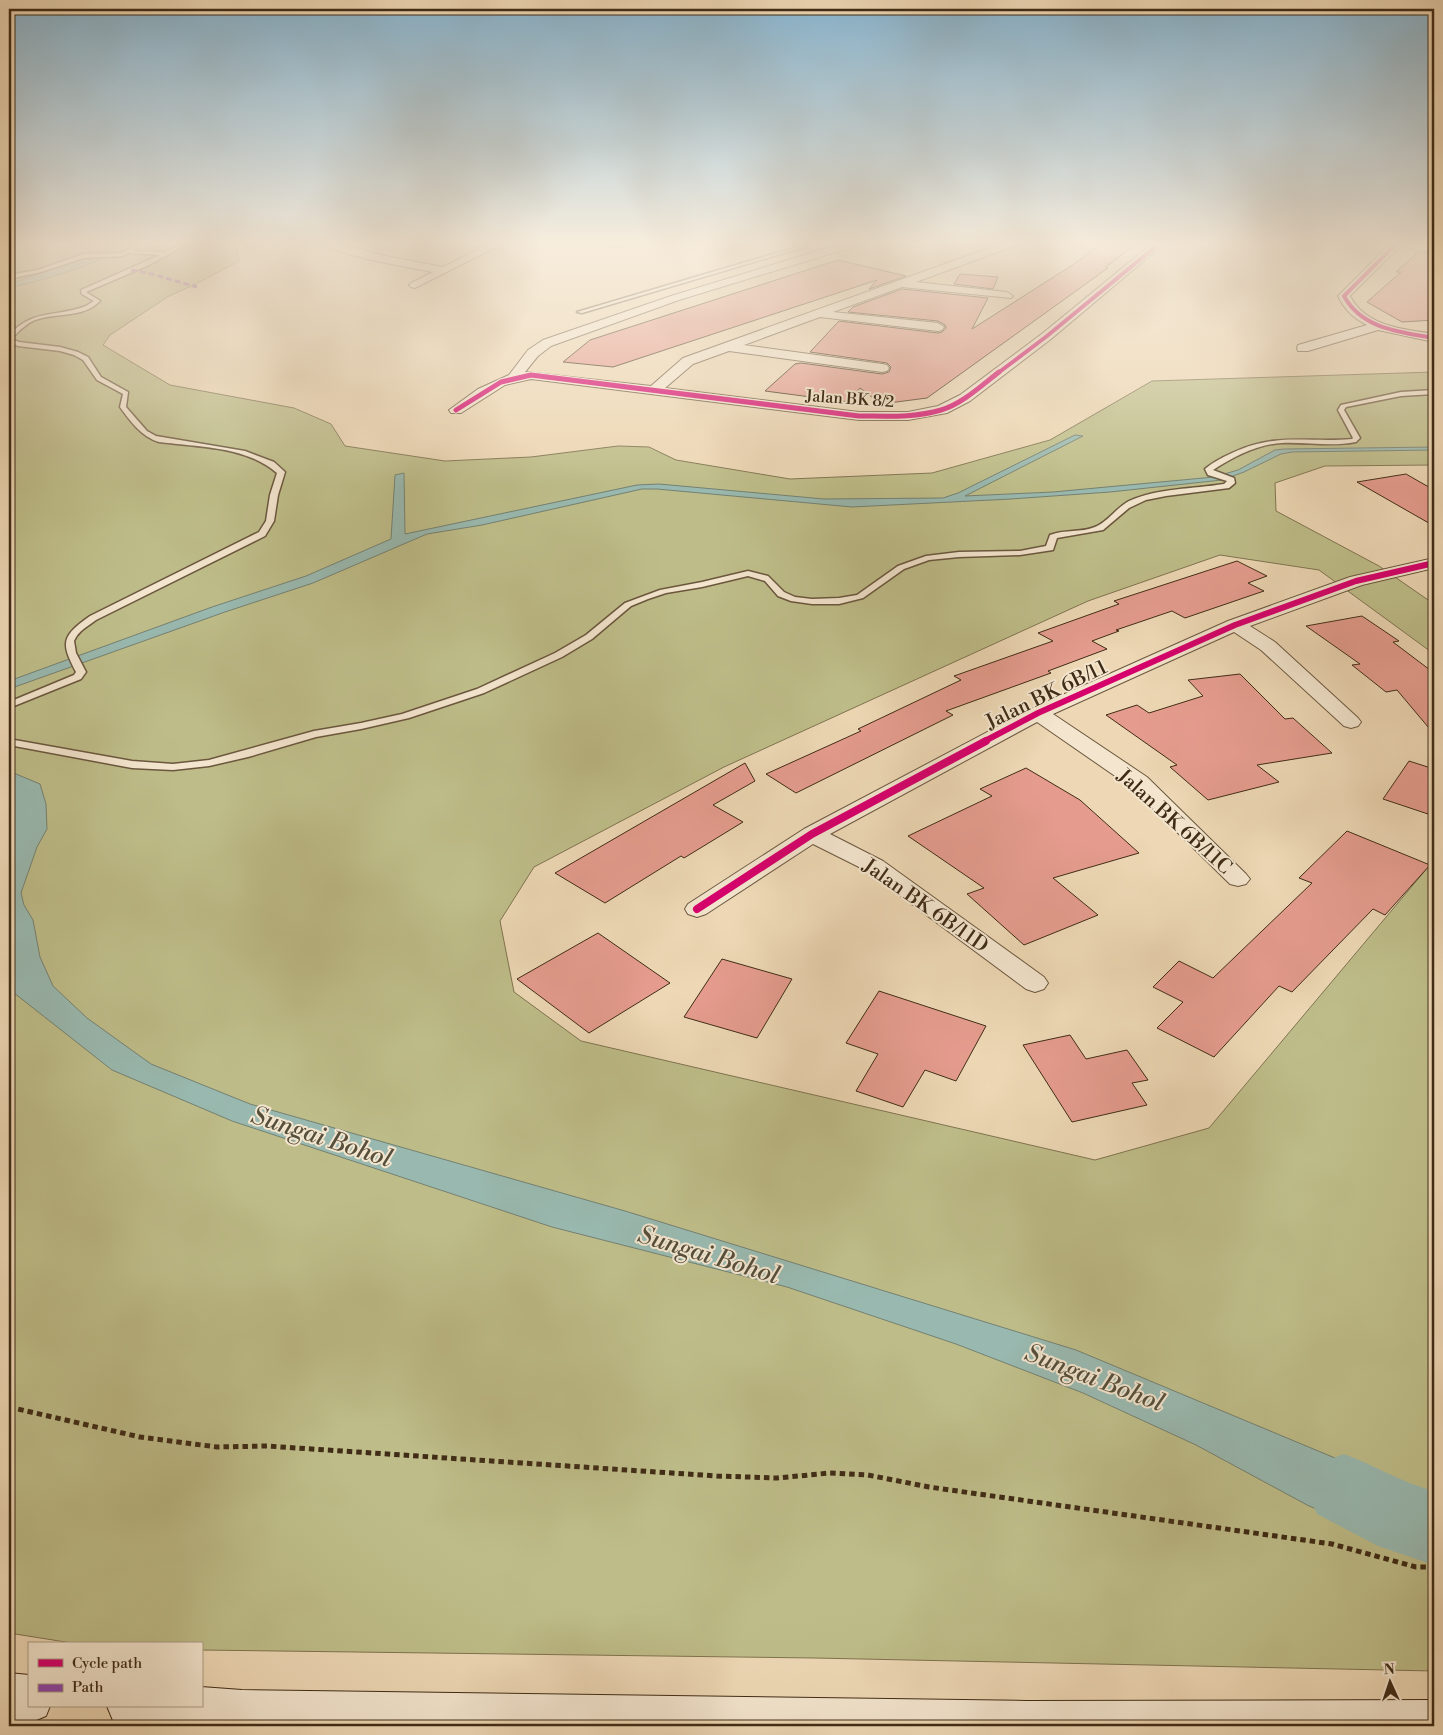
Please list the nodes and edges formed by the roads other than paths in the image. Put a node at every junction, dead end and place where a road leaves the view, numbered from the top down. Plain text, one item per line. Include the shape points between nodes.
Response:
1 (22, 324) edge
2 (601, 324) edge
3 (791, 324) edge
4 (907, 324) edge
5 (1062, 324) edge
6 (1375, 324) edge
7 (1378, 326) junction
8 (938, 327) dead end
9 (1434, 338) edge
10 (725, 347) junction
11 (1302, 348) dead end
12 (882, 368) dead end
13 (515, 376) junction
14 (654, 390) junction
15 (1434, 392) edge
16 (456, 410) dead end
17 (1434, 563) edge
18 (1235, 625) junction
19 (9, 706) edge
20 (1038, 713) junction
21 (1351, 722) dead end
22 (9, 742) edge
23 (812, 834) junction
24 (1238, 879) dead end
25 (697, 909) dead end
26 (1035, 983) dead end
27 (9, 1697) edge
28 (28, 1699) edge
29 (159, 1708) edge
30 (1434, 1724) edge
31 (1367, 1725) edge

1 - 19 lane via 10,337 11,341 70,352 88,361 97,377 126,393 123,407 143,433 168,442 230,449 275,464 281,472 269,528 93,618 71,635 68,642 70,653 81,672 78,677
2 - 13 street via 547,343 532,353
3 - 10 street
4 - 8 street
5 - 14 street, Jalan BK 8/2 via 965,398 942,410 908,416 858,416
6 - 7 street
7 - 9 street
7 - 11 street
10 - 12 street
10 - 14 street via 688,361
13 - 14 street, Jalan BK 8/2 via 531,375
13 - 16 street via 502,380
15 - 22 lane via 1401,394 1343,406 1341,410 1357,438 1354,441 1265,443 1209,470 1231,480 1226,486 1133,502 1102,527 1061,533 1053,537 1050,548 1040,551 955,554 919,561 895,571 861,597 846,600 796,600 785,597 762,576 748,574 645,597 622,608 575,645 515,677 392,719 317,733 222,760 171,767 116,762
17 - 18 street, Jalan BK 6B/11 via 1356,581
18 - 20 street, Jalan BK 6B/11
18 - 21 street via 1268,646
20 - 23 street, Jalan BK 6B/11
20 - 24 street, Jalan BK 6B/11C via 1139,782
23 - 25 street, Jalan BK 6B/11
23 - 26 street, Jalan BK 6B/11D via 875,866
27 - 28 main road
29 - 31 main road via 282,1715 1027,1725
30 - 31 main road

